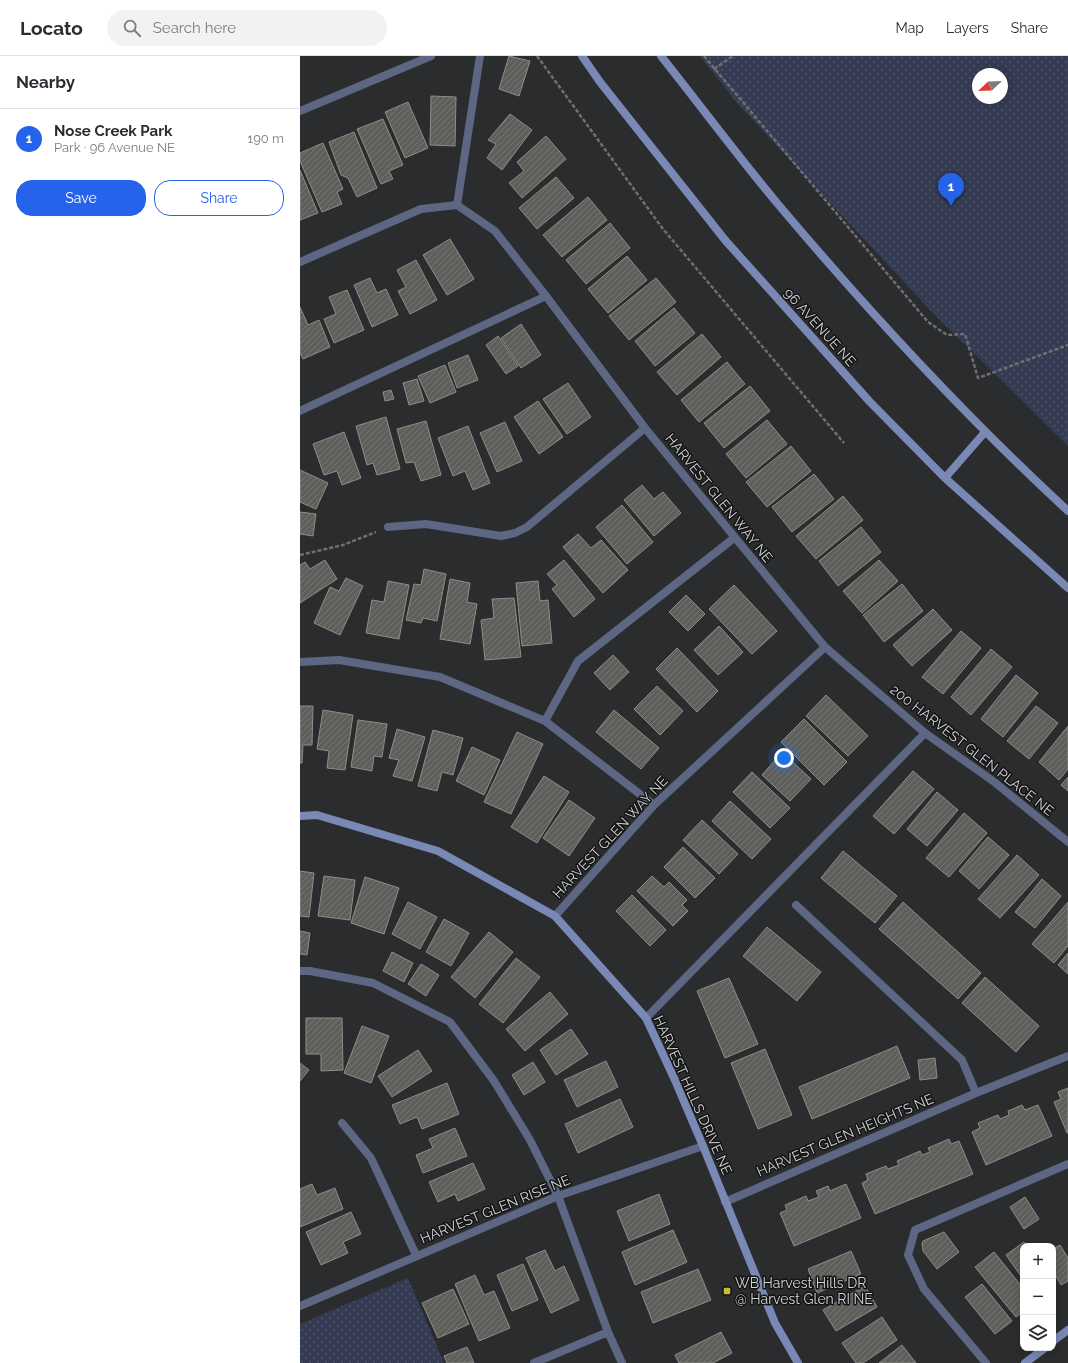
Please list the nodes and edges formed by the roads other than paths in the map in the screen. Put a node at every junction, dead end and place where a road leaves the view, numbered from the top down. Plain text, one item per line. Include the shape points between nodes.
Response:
1 (431, 56) edge
2 (480, 56) edge
3 (582, 56) edge
4 (661, 56) edge
5 (300, 110) edge
6 (457, 205) junction
7 (300, 262) edge
8 (546, 296) junction
9 (300, 411) edge
10 (645, 428) junction
11 (985, 432) junction
12 (945, 478) junction
13 (1068, 511) edge
14 (388, 527) road end
15 (734, 538) junction
16 (1068, 588) edge
17 (824, 647) junction
18 (300, 662) edge
19 (545, 720) junction
20 (925, 733) junction
21 (654, 805) junction
22 (300, 816) edge
23 (1068, 842) edge
24 (796, 905) dead end
25 (555, 916) junction
26 (300, 971) edge
27 (646, 1018) junction
28 (1068, 1056) edge
29 (976, 1093) junction
30 (342, 1123) dead end
31 (703, 1146) junction
32 (1068, 1164) edge
33 (558, 1196) junction
34 (725, 1202) junction
35 (416, 1255) junction
36 (300, 1306) edge
37 (1068, 1330) edge
38 (608, 1332) junction
39 (1056, 1340) edge
40 (1041, 1351) edge
41 (534, 1363) edge
42 (622, 1363) edge
43 (798, 1363) edge
44 (986, 1363) edge
45 (1026, 1363) edge

1 - 5 street
2 - 6 street
3 - 12 main road, 96 AVENUE NE via 725,240 870,402
4 - 11 main road via 778,203 912,356
6 - 7 street via 421,209
6 - 8 street, HARVEST GLEN WAY NE via 495,231
8 - 9 street
8 - 10 street, HARVEST GLEN WAY NE
10 - 14 street via 527,527 515,533 501,536 426,524
10 - 15 street, HARVEST GLEN WAY NE
11 - 12 main road
11 - 13 main road
12 - 16 main road, 96 AVENUE NE
15 - 17 street, HARVEST GLEN WAY NE
15 - 19 street via 578,661
17 - 20 street, 200 HARVEST GLEN PLACE NE
17 - 21 street, HARVEST GLEN WAY NE
18 - 19 street via 340,660 440,677
19 - 21 street
20 - 23 street, 200 HARVEST GLEN PLACE NE via 993,781
20 - 27 street
21 - 25 street, HARVEST GLEN WAY NE
22 - 25 main road, HARVEST HILLS DRIVE NE via 317,815 438,851
24 - 29 street via 962,1060
25 - 27 main road, HARVEST HILLS DRIVE NE
26 - 33 street via 373,983 450,1022 494,1081 530,1140
27 - 31 main road, HARVEST HILLS DRIVE NE
28 - 29 street, HARVEST GLEN HEIGHTS NE
29 - 34 street, HARVEST GLEN HEIGHTS NE
30 - 35 street via 372,1158
31 - 33 street, HARVEST GLEN RISE NE
31 - 34 main road, HARVEST HILLS DRIVE NE
32 - 44 street via 915,1230 908,1255 924,1289
33 - 35 street, HARVEST GLEN RISE NE
33 - 38 street
34 - 43 main road, HARVEST HILLS DRIVE NE via 775,1322
35 - 36 street, HARVEST GLEN RISE NE
37 - 39 main road
38 - 41 street
38 - 42 street
40 - 45 main road

